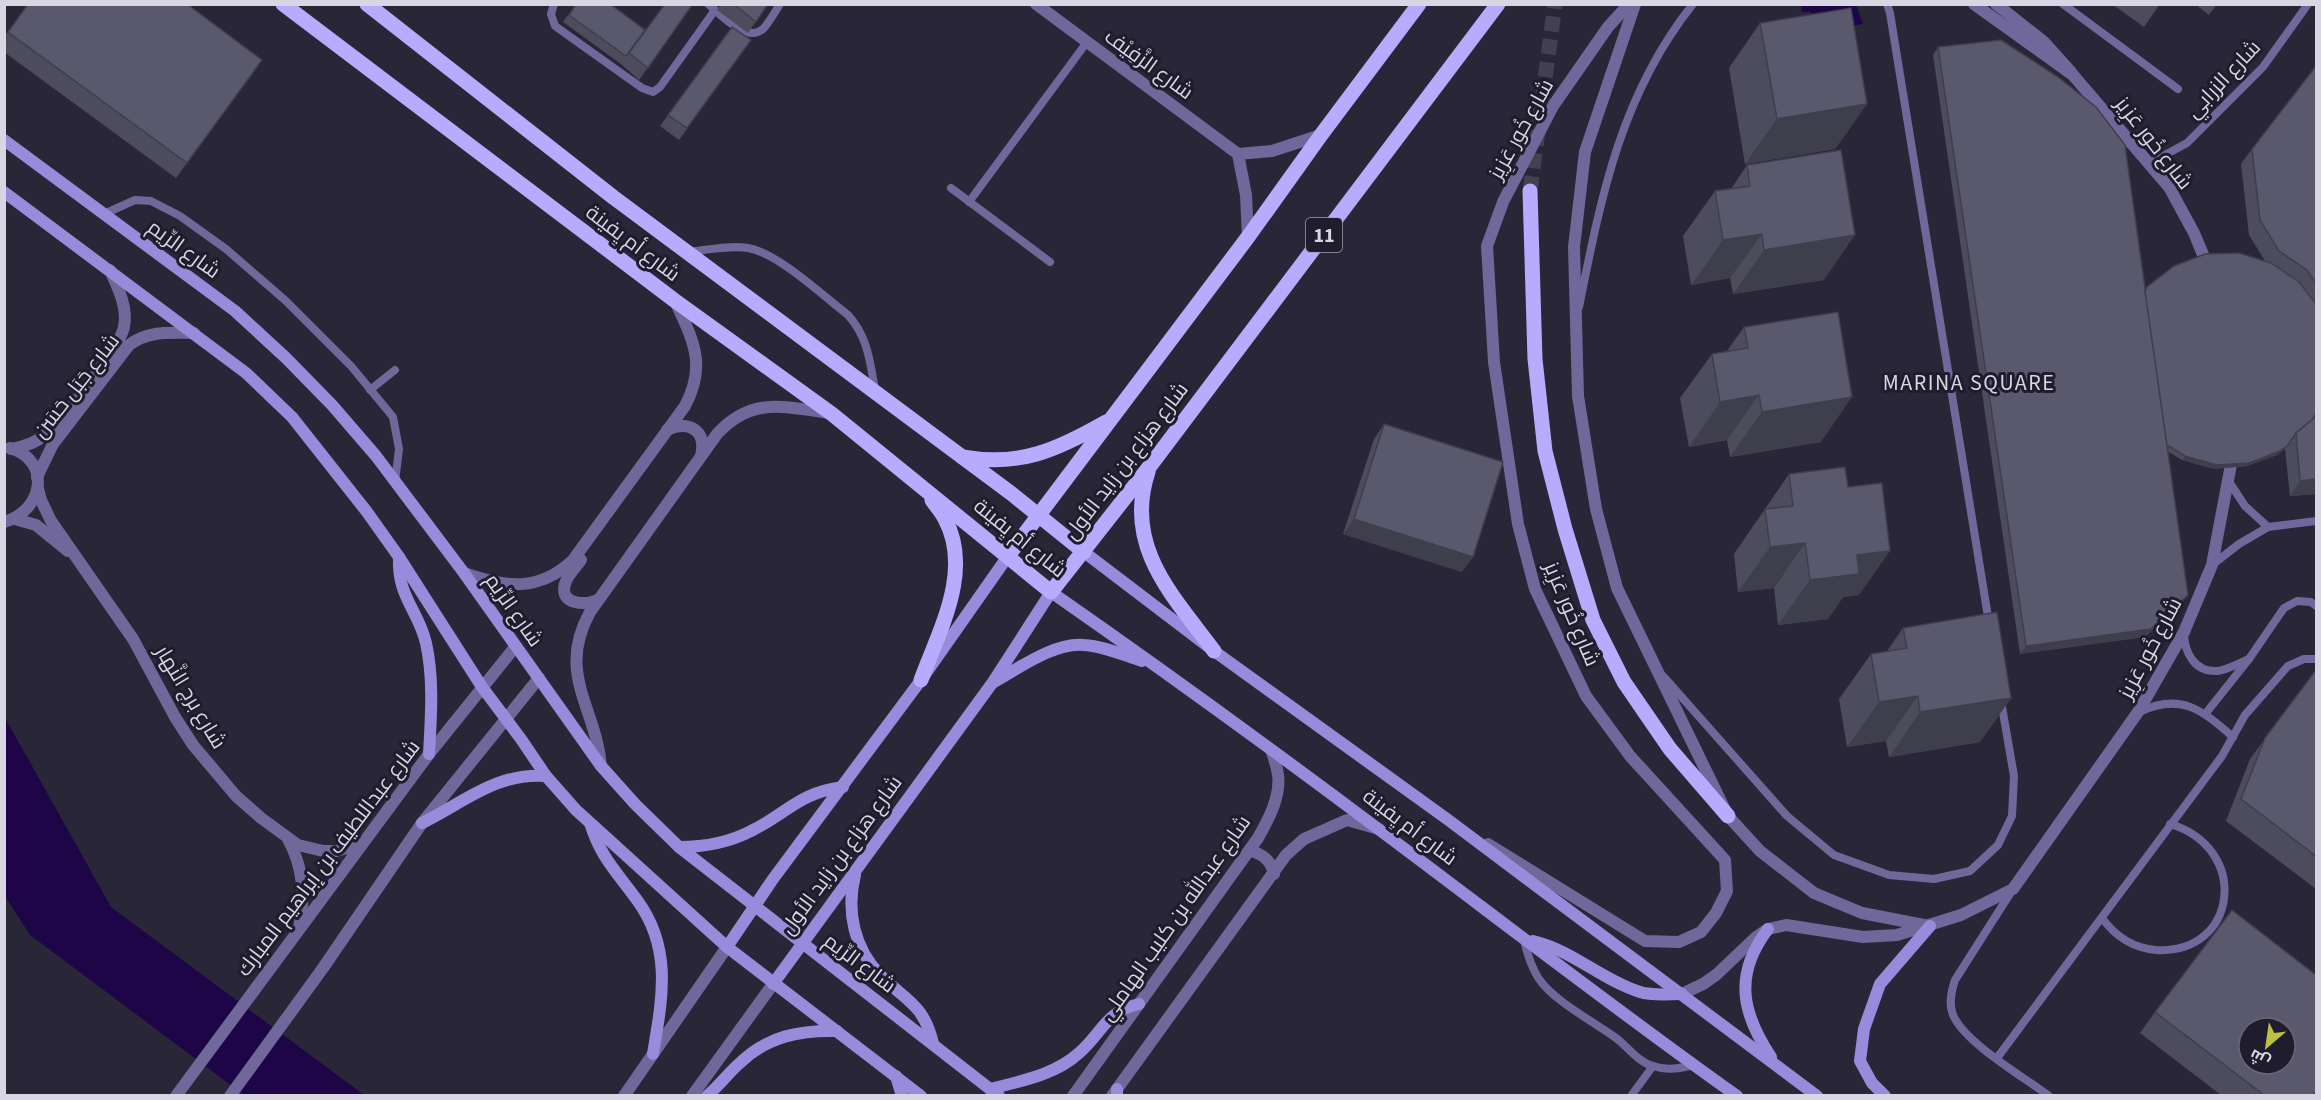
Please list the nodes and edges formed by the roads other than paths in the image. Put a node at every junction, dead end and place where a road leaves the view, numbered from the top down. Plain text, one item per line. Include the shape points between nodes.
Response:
1 (283, 4) edge
2 (367, 4) edge
3 (554, 4) edge
4 (780, 4) edge
5 (1036, 4) edge
6 (1419, 4) edge
7 (1498, 4) edge
8 (1629, 4) edge
9 (1635, 4) edge
10 (1693, 4) edge
11 (1887, 4) edge
12 (1974, 4) edge
13 (1996, 4) edge
14 (2063, 4) edge
15 (2308, 4) edge
16 (711, 7) edge
17 (1087, 42) junction
18 (2073, 75) junction
19 (2178, 89) dead end
20 (1321, 135) junction
21 (4, 140) edge
22 (1238, 154) junction
23 (2150, 163) junction
24 (951, 188) dead end
25 (1530, 191) tunnel mouth
26 (4, 192) edge
27 (969, 202) junction
28 (104, 214) junction
29 (1248, 237) junction
30 (687, 252) junction
31 (1050, 262) dead end
32 (110, 270) junction
33 (2214, 283) edge
34 (674, 300) junction
35 (1575, 326) junction
36 (194, 333) junction
37 (395, 370) dead end
38 (370, 390) junction
39 (876, 394) junction
40 (81, 400) junction
41 (832, 414) junction
42 (1112, 419) junction
43 (667, 430) junction
44 (2236, 440) edge
45 (8, 448) edge
46 (959, 456) junction
47 (701, 458) junction
48 (1150, 466) junction
49 (2228, 480) junction
50 (395, 482) junction
51 (38, 483) junction
52 (919, 483) junction
53 (605, 515) junction
54 (1040, 515) junction
55 (10, 520) edge
56 (2316, 521) edge
57 (2268, 527) junction
58 (1084, 552) junction
59 (1008, 556) junction
60 (399, 557) junction
61 (78, 560) junction
62 (2212, 565) junction
63 (464, 573) junction
64 (1051, 592) junction
65 (598, 600) junction
66 (2316, 606) edge
67 (1990, 627) edge
68 (2184, 632) junction
69 (515, 647) junction
70 (1214, 651) junction
71 (2249, 659) junction
72 (2316, 659) edge
73 (1653, 664) junction
74 (1155, 665) junction
75 (539, 678) junction
76 (921, 680) junction
77 (993, 682) junction
78 (482, 687) junction
79 (2001, 696) edge
80 (2138, 712) junction
81 (2206, 713) junction
82 (506, 719) junction
83 (2233, 737) junction
84 (1272, 752) junction
85 (429, 754) junction
86 (601, 766) junction
87 (546, 776) junction
88 (843, 787) junction
89 (1728, 816) junction
90 (1448, 819) junction
91 (589, 822) junction
92 (422, 823) junction
93 (2170, 824) junction
94 (1380, 830) junction
95 (288, 838) junction
96 (362, 844) junction
97 (679, 847) junction
98 (1250, 850) junction
99 (857, 868) junction
100 (1274, 874) junction
101 (2013, 889) junction
102 (755, 906) junction
103 (2102, 918) junction
104 (1930, 926) junction
105 (299, 928) junction
106 (1768, 929) junction
107 (1524, 940) junction
108 (802, 944) junction
109 (727, 947) junction
110 (773, 984) junction
111 (1682, 994) junction
112 (1139, 1005) junction
113 (837, 1031) junction
114 (933, 1043) junction
115 (653, 1054) junction
116 (1997, 1058) junction
117 (1695, 1065) junction
118 (1777, 1065) junction
119 (1653, 1066) junction
120 (896, 1076) junction
121 (994, 1092) edge
122 (1115, 1093) edge
123 (176, 1095) edge
124 (230, 1095) edge
125 (624, 1095) edge
126 (692, 1095) edge
127 (708, 1095) edge
128 (902, 1095) edge
129 (921, 1095) edge
130 (1073, 1095) edge
131 (1631, 1095) edge
132 (1737, 1095) edge
133 (1817, 1095) edge
134 (1885, 1095) edge
135 (2049, 1095) edge

1 - 34 main road, شارع أم يِفينة
2 - 30 main road, شارع أم يِفينة
3 - 16 lane via 551,14 555,26 653,92
4 - 16 lane via 763,28 753,33 742,31
5 - 17 street, شارع الزَّفِيْف
6 - 20 main road, شارع هزاع بن زايد الأول
7 - 48 main road, شارع هزاع بن زايد الأول / 11
8 - 90 street, شارع خُور عَزِيز via 1608,27 1553,106 1503,202 1487,246 1494,362 1518,524 1535,589 1586,696 1630,756 1725,860 1727,891 1701,932 1679,942 1645,941
9 - 35 street via 1585,152 1574,247
10 - 35 lane via 1649,69 1628,119 1600,203
11 - 67 lane
12 - 18 street, شارع خُور عَزِيز
13 - 18 street, شارع خُور عَزِيز via 2044,42
14 - 19 lane
15 - 23 lane, شارع الزرابي via 2263,67 2187,143
17 - 22 street, شارع الزَّفِيْف
17 - 27 lane
18 - 23 street, شارع خُور عَزِيز
20 - 22 street via 1272,151
20 - 29 main road, شارع هزاع بن زايد الأول
21 - 28 main road, شارع الرِّيم
22 - 29 street via 1246,195
23 - 33 street, شارع خُور عَزِيز via 2189,223
24 - 27 lane
25 - 89 main road via 1535,359 1545,451 1593,621 1624,682 1670,749
26 - 32 main road
27 - 31 lane
28 - 38 lane via 135,200 151,201 180,216 226,249 286,301
28 - 50 main road, شارع الرِّيم via 235,311 332,405
29 - 42 main road, شارع هزاع بن زايد الأول
30 - 39 main road, شارع أم يِفينة
30 - 39 lane via 740,247 761,252 780,263 856,324 867,345
32 - 36 main road
32 - 40 street, شارع جَبَل حَسَن via 125,309 124,329
34 - 41 main road, شارع أم يِفينة
34 - 43 street via 697,355 697,377 693,392
35 - 73 street via 1578,396 1596,509 1617,588
36 - 40 street, شارع جَبَل حَسَن via 153,333 136,340
36 - 60 main road via 246,373 292,417
37 - 38 lane
38 - 50 lane via 393,417 399,449
39 - 46 main road, شارع أم يِفينة
40 - 45 street, شارع جَبَل حَسَن via 44,436 23,447
40 - 51 street, شارع جَبَل حَسَن via 50,450
41 - 47 street via 781,406 745,411 729,420
41 - 52 main road, شارع أم يِفينة
42 - 46 main road via 1049,452 993,461
42 - 54 main road, شارع هزاع بن زايد الأول
43 - 47 street via 678,425 690,426 704,445
43 - 53 street
44 - 49 street, شارع خُور عَزِيز
45 - 51 street, شارع برج النَّهار via 27,458
46 - 54 main road, شارع أم يِفينة
47 - 65 street
48 - 58 main road, شارع هزاع بن زايد الأول / 11
48 - 70 main road via 1141,514 1146,546 1162,580
49 - 57 lane via 2246,506
49 - 62 street, شارع خُور عَزِيز
50 - 63 main road, شارع الرِّيم
51 - 55 street, شارع جَبَل حَسَن via 30,507
51 - 61 street, شارع برج النَّهار via 45,511
52 - 59 main road, شارع أم يِفينة
52 - 76 main road via 946,519 956,562 950,601
53 - 63 street via 573,560 551,577 504,585
53 - 65 street via 599,536 569,576 565,589 573,602
54 - 58 main road, شارع أم يِفينة
54 - 59 main road, شارع هزاع بن زايد الأول
55 - 61 street, شارع برج النَّهار via 26,521 45,530
56 - 57 lane
57 - 62 lane
58 - 64 main road, شارع هزاع بن زايد الأول / 11
58 - 70 main road, شارع أم يِفينة
59 - 64 main road, شارع أم يِفينة
59 - 76 main road, شارع هزاع بن زايد الأول
60 - 78 main road
60 - 85 main road via 400,584 419,623 430,669
61 - 95 street, شارع برج النَّهار via 133,639 193,745 236,796
62 - 68 street, شارع خُور عَزِيز
63 - 69 main road, شارع الرِّيم
64 - 74 main road, شارع أم يِفينة
64 - 77 main road, شارع هزاع بن زايد الأول / 11
65 - 86 street via 578,635 576,668
66 - 71 lane via 2297,601 2284,608
68 - 71 lane via 2187,651 2200,666 2219,671
68 - 80 street, شارع خُور عَزِيز
69 - 75 main road, شارع الرِّيم
69 - 78 street, شارع عبداللطيف بن إبراهيم المبارك
70 - 90 main road, شارع أم يِفينة
71 - 81 lane
72 - 83 lane via 2288,666 2245,715
73 - 79 lane via 1787,816 1834,855 1889,875 1934,879 1970,871 1998,845 2012,816 2014,776
73 - 89 street
74 - 77 main road via 1076,644 1063,646
74 - 84 main road, شارع أم يِفينة
75 - 82 street
75 - 86 main road, شارع الرِّيم
76 - 88 main road, شارع هزاع بن زايد الأول
77 - 99 main road, شارع هزاع بن زايد الأول / 11
78 - 82 main road
78 - 85 street, شارع عبداللطيف بن إبراهيم المبارك
80 - 81 lane via 2172,703
80 - 101 street, شارع خُور عَزِيز
81 - 83 lane
82 - 87 main road
82 - 92 street
83 - 93 lane
84 - 94 main road, شارع أم يِفينة
84 - 98 street, شارع عبدالله بن كليب الهاملي via 1279,776 1275,801 1270,818
85 - 96 street, شارع عبداللطيف بن إبراهيم المبارك
86 - 97 main road, شارع الرِّيم
87 - 91 main road
87 - 92 main road via 529,774 495,783
88 - 97 main road via 808,795 736,838
88 - 102 main road, شارع هزاع بن زايد الأول
89 - 104 street via 1760,850 1814,893 1862,913
90 - 111 main road, شارع أم يِفينة
91 - 109 main road
91 - 115 main road via 605,861 651,922 658,946 663,989
92 - 124 street
93 - 103 lane
93 - 103 lane via 2206,843 2220,865 2224,899 2211,928 2185,946 2152,950 2124,939
94 - 100 street via 1347,820 1304,839 1286,855
94 - 107 main road, شارع أم يِفينة
95 - 96 street, شارع برج النَّهار via 323,851
95 - 105 street, شارع برج النَّهار via 302,872
96 - 105 street, شارع عبداللطيف بن إبراهيم المبارك
97 - 102 main road, شارع الرِّيم
98 - 100 street via 1267,859
98 - 112 street, شارع عبدالله بن كليب الهاملي
99 - 108 main road, شارع هزاع بن زايد الأول / 11
99 - 114 main road via 851,890 851,913 857,940 880,975 923,1015
100 - 122 street
101 - 104 street, شارع خُور عَزِيز
101 - 116 lane via 1955,980 1951,999 1954,1018
102 - 108 main road, شارع الرِّيم
102 - 109 main road, شارع هزاع بن زايد الأول
103 - 116 lane
104 - 106 street, شارع خُور عَزِيز via 1880,937 1786,925
104 - 134 main road via 1880,984 1864,1029 1860,1061 1872,1083
105 - 123 street, شارع عبداللطيف بن إبراهيم المبارك
106 - 111 street via 1716,975
106 - 118 main road via 1749,962 1745,1000 1756,1034
107 - 111 main road via 1561,951 1642,993
107 - 117 main road, شارع أم يِفينة
107 - 119 lane via 1539,979 1550,992
108 - 110 main road, شارع هزاع بن زايد الأول / 11
108 - 114 main road, شارع الرِّيم
109 - 110 main road
109 - 115 street, شارع هزاع بن زايد الأول
110 - 113 main road
110 - 126 street, شارع هزاع بن زايد الأول
111 - 118 main road, شارع أم يِفينة
112 - 121 main road via 1125,1007 1110,1017 1079,1053 1066,1062 1041,1076
112 - 130 street, شارع عبدالله بن كليب الهاملي
113 - 120 main road
113 - 127 main road via 794,1033 775,1040 741,1062
114 - 121 main road, شارع الرِّيم
115 - 125 street, شارع هزاع بن زايد الأول
116 - 135 lane
117 - 119 lane via 1673,1069
117 - 132 main road, شارع أم يِفينة
118 - 133 main road, شارع أم يِفينة
119 - 131 lane
120 - 128 main road
120 - 129 main road

